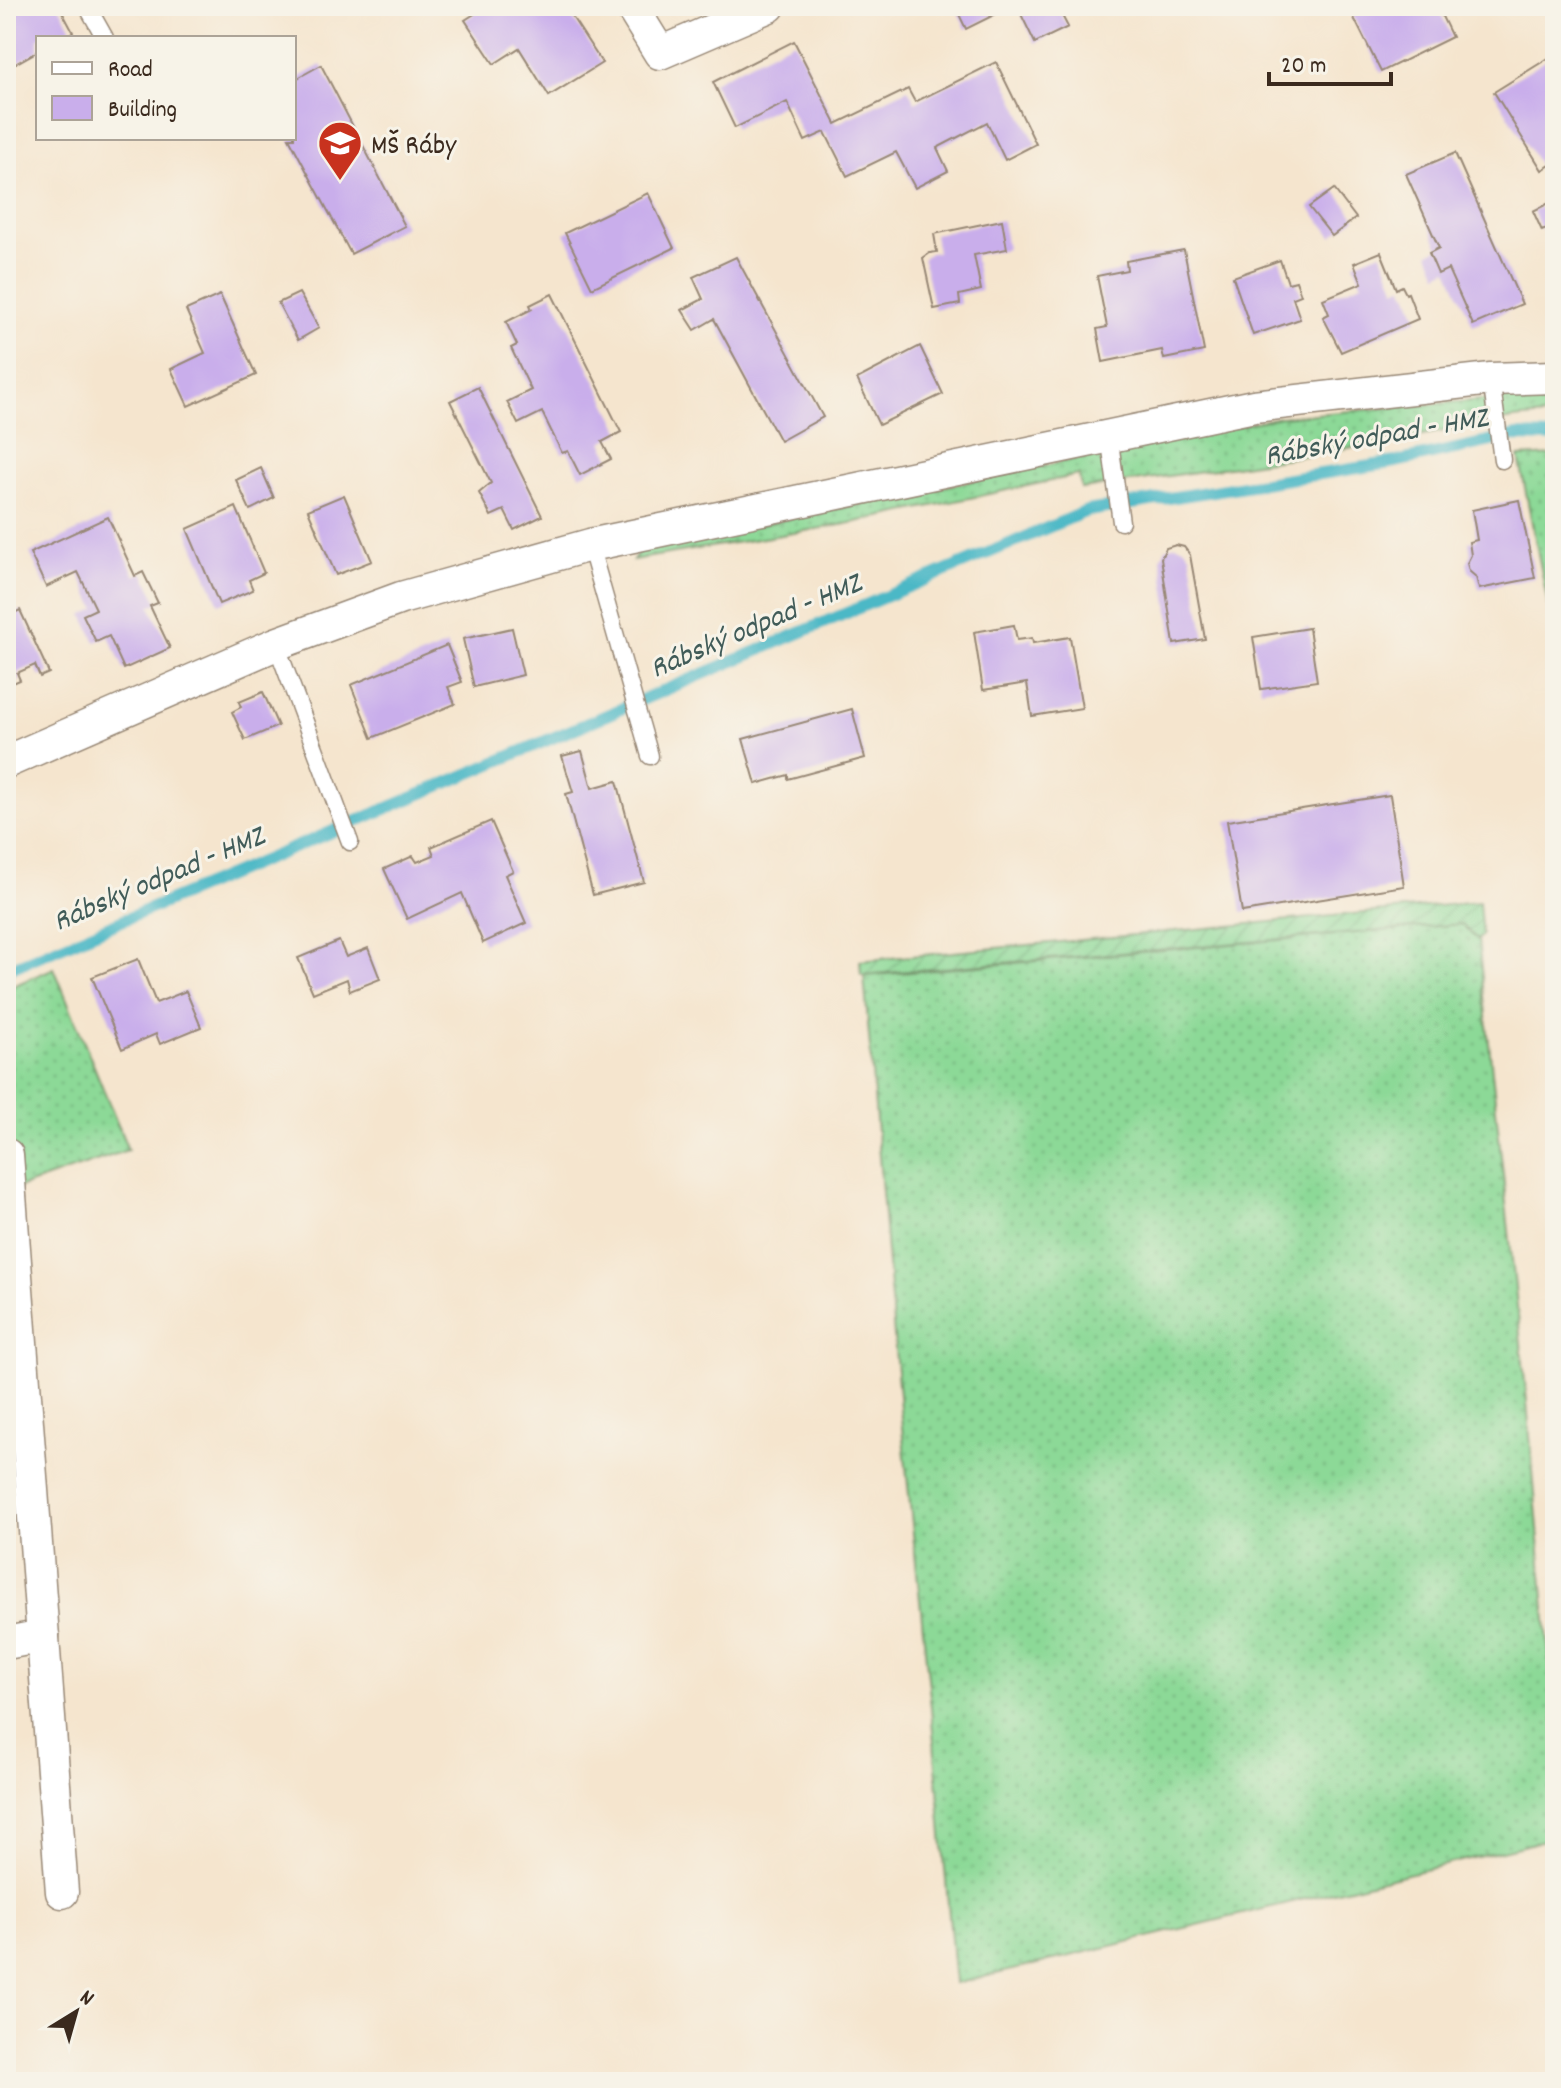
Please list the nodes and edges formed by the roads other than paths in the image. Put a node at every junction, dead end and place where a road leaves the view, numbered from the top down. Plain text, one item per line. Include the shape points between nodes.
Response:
1 (87, 6) edge
2 (631, 6) edge
3 (769, 6) edge
4 (104, 36) edge
5 (1555, 377) edge
6 (1491, 379) junction
7 (1109, 435) junction
8 (1502, 460) dead end
9 (1121, 522) dead end
10 (590, 545) junction
11 (276, 644) junction
12 (650, 756) dead end
13 (6, 762) edge
14 (350, 842) dead end
15 (7, 1155) edge
16 (43, 1636) junction
17 (6, 1643) edge
18 (62, 1892) dead end

1 - 4 lane
2 - 3 street via 660,53
5 - 6 street
6 - 7 street via 1254,406
6 - 8 lane
7 - 9 lane
7 - 10 street
10 - 11 street via 401,598
10 - 12 lane
11 - 13 street
11 - 14 lane
15 - 16 street
16 - 17 street
16 - 18 street

